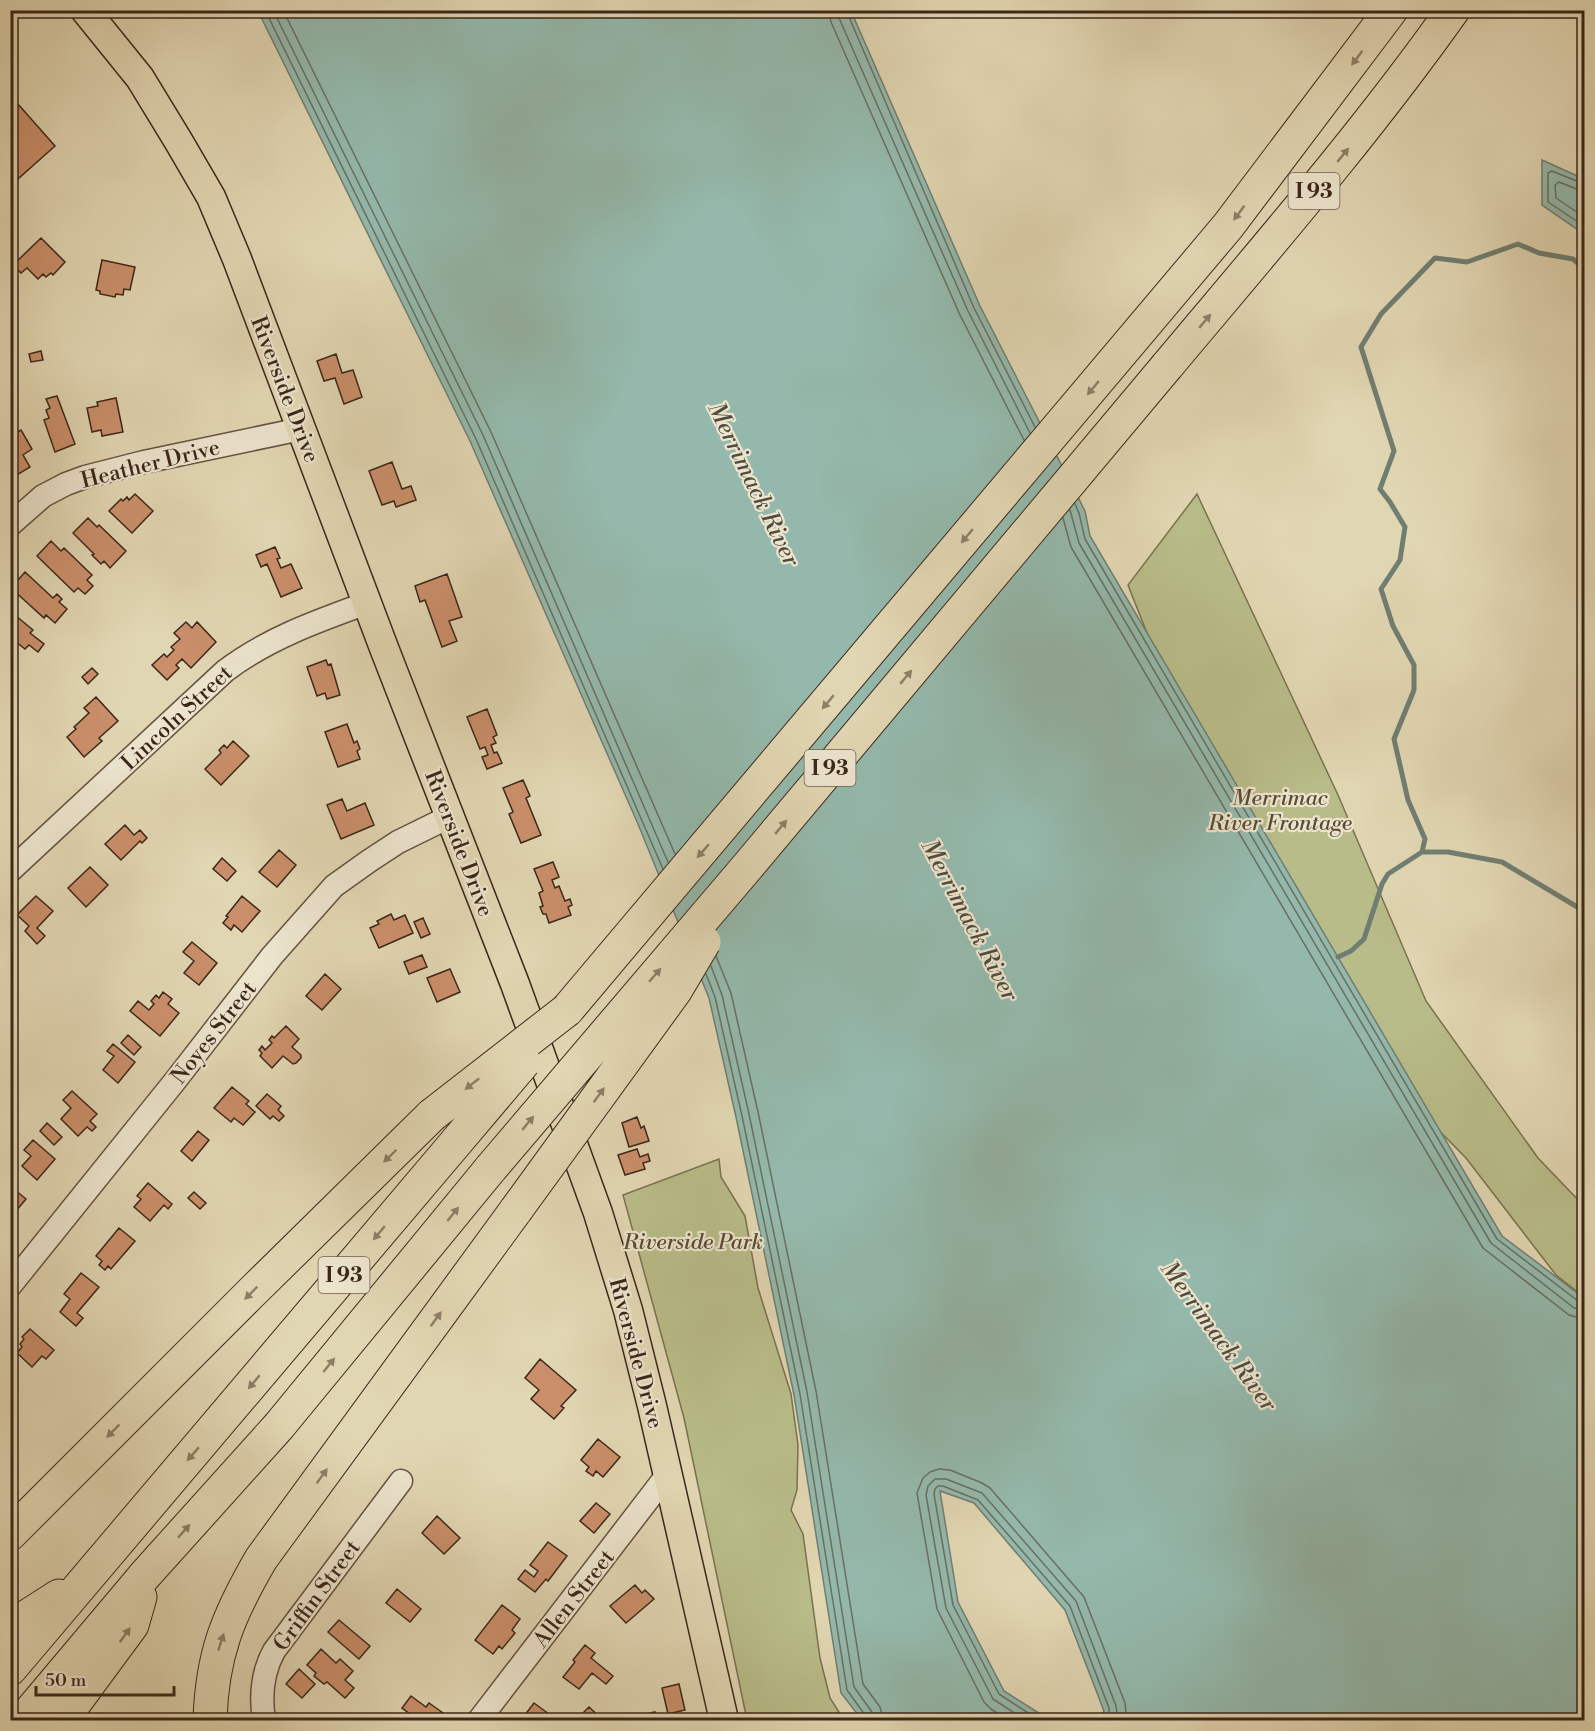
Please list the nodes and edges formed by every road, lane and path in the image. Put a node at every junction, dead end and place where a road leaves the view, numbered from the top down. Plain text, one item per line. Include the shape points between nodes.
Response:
1 (86, 10) edge
2 (1391, 10) edge
3 (1454, 10) edge
4 (301, 429) junction
5 (10, 525) edge
6 (367, 603) junction
7 (449, 817) junction
8 (748, 867) junction
9 (10, 871) edge
10 (567, 1010) junction
11 (10, 1286) edge
12 (667, 1475) junction
13 (400, 1481) dead end
14 (10, 1534) edge
15 (86, 1579) junction
16 (10, 1631) edge
17 (10, 1669) edge
18 (63, 1703) edge
19 (23, 1720) edge
20 (210, 1720) edge
21 (264, 1720) edge
22 (479, 1720) edge
23 (724, 1720) edge

1 - 4 main road, Riverside Drive via 140,78 211,197
2 -> 10 highway, I 93 via 1228,226
8 -> 3 highway, I 93, bridge via 1314,191
4 - 5 street, Heather Drive via 85,477 43,496
4 - 6 main road, Riverside Drive
6 - 7 main road, Riverside Drive
6 - 9 street, Lincoln Street via 248,653
7 - 11 street, Noyes Street via 398,842 334,886 272,956
7 - 12 main road, Riverside Drive via 519,994 598,1213 628,1310
18 -> 8 highway, I 93, bridge via 146,1575 279,1426 491,1168
20 -> 8 highway, bridge via 222,1638 261,1559 675,991
10 -> 14 highway, bridge via 432,1115
10 -> 15 highway, I 93, bridge
12 - 22 street, Allen Street
12 - 23 main road, Riverside Drive
13 - 21 street, Griffin Street via 271,1658 261,1693
15 - 16 highway
15 - 17 highway, I 93
18 - 19 highway, I 93

